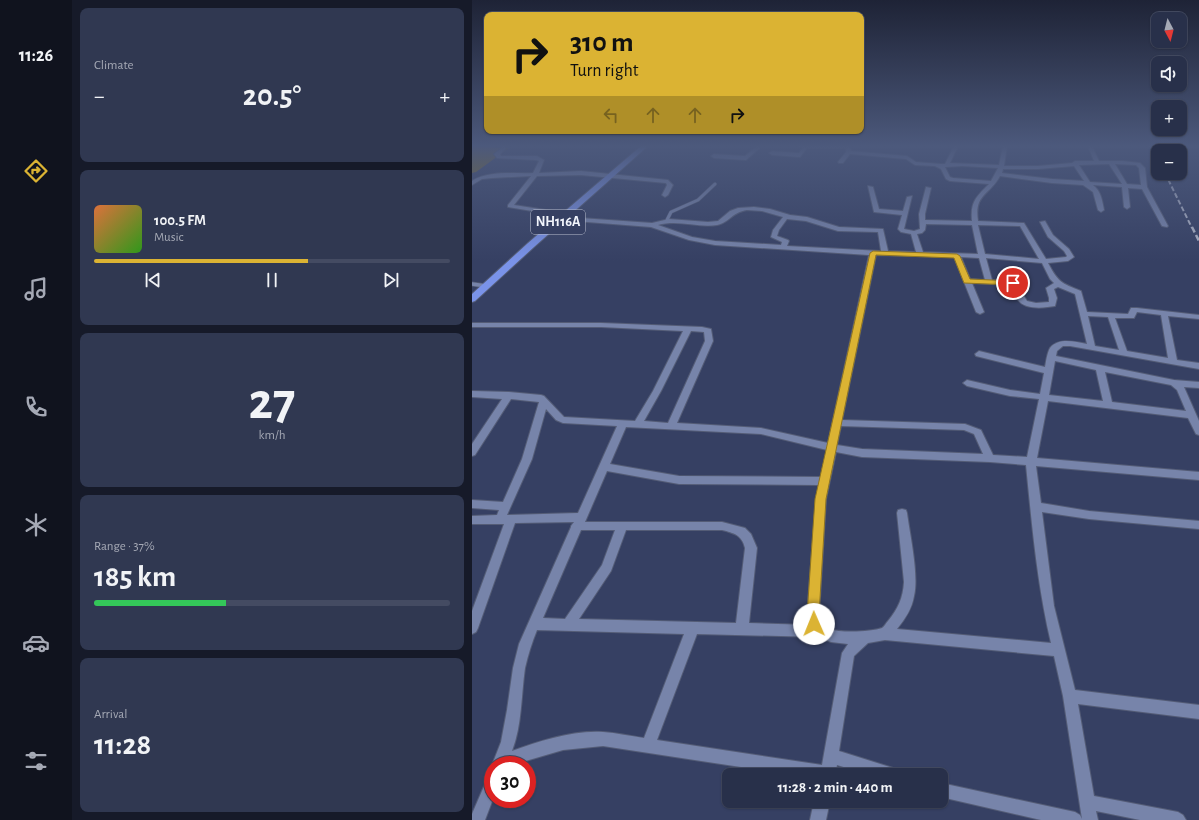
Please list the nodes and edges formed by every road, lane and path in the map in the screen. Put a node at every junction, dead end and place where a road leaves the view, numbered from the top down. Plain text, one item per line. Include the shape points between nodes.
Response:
1 (527, 184) edge
2 (601, 184) edge
3 (670, 184) edge
4 (715, 184) dead end
5 (991, 184) edge
6 (1087, 184) edge
7 (1116, 184) edge
8 (1125, 185) junction
9 (1144, 186) joint
10 (870, 187) dead end
11 (928, 188) dead end
12 (665, 195) dead end
13 (910, 197) dead end
14 (1127, 207) dead end
15 (1101, 210) dead end
16 (905, 213) junction
17 (563, 217) junction
18 (789, 217) junction
19 (667, 220) junction
20 (923, 222) junction
21 (975, 222) junction
22 (1043, 222) dead end
23 (652, 225) junction
24 (1165, 226) dead end
25 (914, 233) junction
26 (783, 248) junction
27 (873, 253) junction
28 (884, 254) junction
29 (920, 255) junction
30 (957, 256) junction
31 (982, 256) junction
32 (1044, 261) junction
33 (967, 281) junction
34 (989, 282) junction
35 (472, 284) edge
36 (1058, 284) junction
37 (486, 286) junction
38 (472, 299) edge
39 (980, 312) dead end
40 (1164, 313) junction
41 (1084, 314) junction
42 (1111, 316) junction
43 (1199, 317) edge
44 (472, 325) edge
45 (688, 329) junction
46 (1092, 348) junction
47 (1124, 353) junction
48 (979, 354) dead end
49 (1052, 358) junction
50 (1173, 361) junction
51 (1199, 366) edge
52 (1100, 368) junction
53 (1049, 371) junction
54 (967, 382) dead end
55 (1174, 383) junction
56 (1199, 385) edge
57 (472, 394) edge
58 (509, 395) junction
59 (1044, 396) junction
60 (544, 401) junction
61 (1108, 404) junction
62 (1192, 415) junction
63 (623, 423) junction
64 (638, 423) junction
65 (838, 423) junction
66 (672, 425) junction
67 (1199, 432) edge
68 (832, 448) junction
69 (472, 452) edge
70 (990, 458) junction
71 (1031, 462) junction
72 (603, 467) junction
73 (1199, 476) edge
74 (824, 482) junction
75 (472, 504) edge
76 (506, 506) junction
77 (1036, 507) junction
78 (902, 513) dead end
79 (506, 519) junction
80 (472, 520) edge
81 (578, 522) junction
82 (1199, 525) edge
83 (622, 526) junction
84 (534, 624) junction
85 (569, 624) junction
86 (693, 627) junction
87 (472, 628) edge
88 (742, 628) junction
89 (818, 631) junction
90 (886, 634) junction
91 (862, 638) junction
92 (1059, 650) junction
93 (1070, 696) junction
94 (1199, 712) edge
95 (648, 745) junction
96 (503, 756) edge
97 (520, 756) edge
98 (832, 756) junction
99 (791, 768) edge
100 (829, 768) edge
101 (871, 768) edge
102 (948, 792) edge
103 (1087, 802) junction
104 (484, 803) edge
105 (821, 808) edge
106 (477, 820) edge
107 (818, 820) edge
108 (1075, 820) edge
109 (1090, 820) edge
110 (1178, 820) edge

1 - 17 street via 510,206
2 - 17 highway, NH116A
3 - 12 street
4 - 19 lane via 698,200 671,212
5 - 21 street via 973,208
6 - 15 street via 1096,191
7 - 8 street
8 - 9 street
8 - 14 street
9 - 24 street
10 - 16 street via 876,211
11 - 20 street via 923,208
13 - 16 street
16 - 25 street via 901,229
17 - 23 street
17 - 37 highway, NH116A
18 - 19 street via 773,210 746,209 736,210 724,221 717,223
18 - 26 street via 782,221 774,236 785,240
18 - 28 street via 807,219 838,229 881,230
19 - 23 street
20 - 21 street
20 - 25 street via 922,231
21 - 31 street
21 - 32 street via 1022,224
22 - 32 street via 1050,236 1067,250 1071,257
23 - 26 street via 702,242
25 - 29 street
26 - 27 street
27 - 28 street
27 - 65 street
28 - 29 street
29 - 30 street
30 - 31 street
30 - 33 street
31 - 32 street
31 - 34 street
32 - 36 street
33 - 34 street
33 - 39 street
34 - 36 street via 1013,283 1022,300 1033,304 1052,304 1050,288
35 - 37 lane
36 - 41 street via 1078,293
37 - 38 highway, NH116A
40 - 42 street via 1134,310 1131,316
40 - 43 street
40 - 50 street
41 - 42 street
41 - 46 street
42 - 47 street
44 - 45 street via 601,325
45 - 64 street
45 - 66 street via 708,331 710,335
46 - 47 street
46 - 49 street via 1060,344 1054,350
47 - 50 street
48 - 53 street
49 - 52 street
49 - 53 street
50 - 51 street
52 - 55 street
52 - 61 street
53 - 59 street
54 - 59 street via 1010,393
55 - 56 street
55 - 62 street via 1181,389
57 - 58 street
58 - 60 street via 534,396
58 - 69 street
59 - 61 street
59 - 71 street
60 - 63 street via 563,420
60 - 76 street via 527,459
61 - 62 street
62 - 67 street
63 - 64 street
63 - 72 street
64 - 66 street
65 - 68 street
65 - 70 street via 965,427 978,432
66 - 68 street via 760,431
68 - 70 street via 862,453
68 - 74 street
70 - 71 street
71 - 73 street
71 - 77 street
72 - 74 street via 679,480
72 - 81 street
74 - 89 street via 819,515 813,615
75 - 76 street
76 - 79 street
77 - 82 street via 1089,515
77 - 92 street via 1043,573
78 - 90 street via 910,593 905,610
79 - 80 street
79 - 81 street
79 - 87 street
81 - 83 street
81 - 84 street
83 - 85 street via 607,567
83 - 88 street via 722,526 743,532 748,537 751,548
84 - 85 street
84 - 96 street via 525,644 519,668 512,724
85 - 86 street
86 - 88 street
86 - 95 street
88 - 89 street
89 - 91 street via 828,636
90 - 91 street
90 - 92 street
91 - 98 street via 848,653
92 - 93 street
93 - 94 street
93 - 103 street
95 - 97 street via 587,739 548,745
95 - 99 street
98 - 100 street
98 - 101 street
102 - 108 street
103 - 109 street
103 - 110 street
104 - 106 street
105 - 107 street

